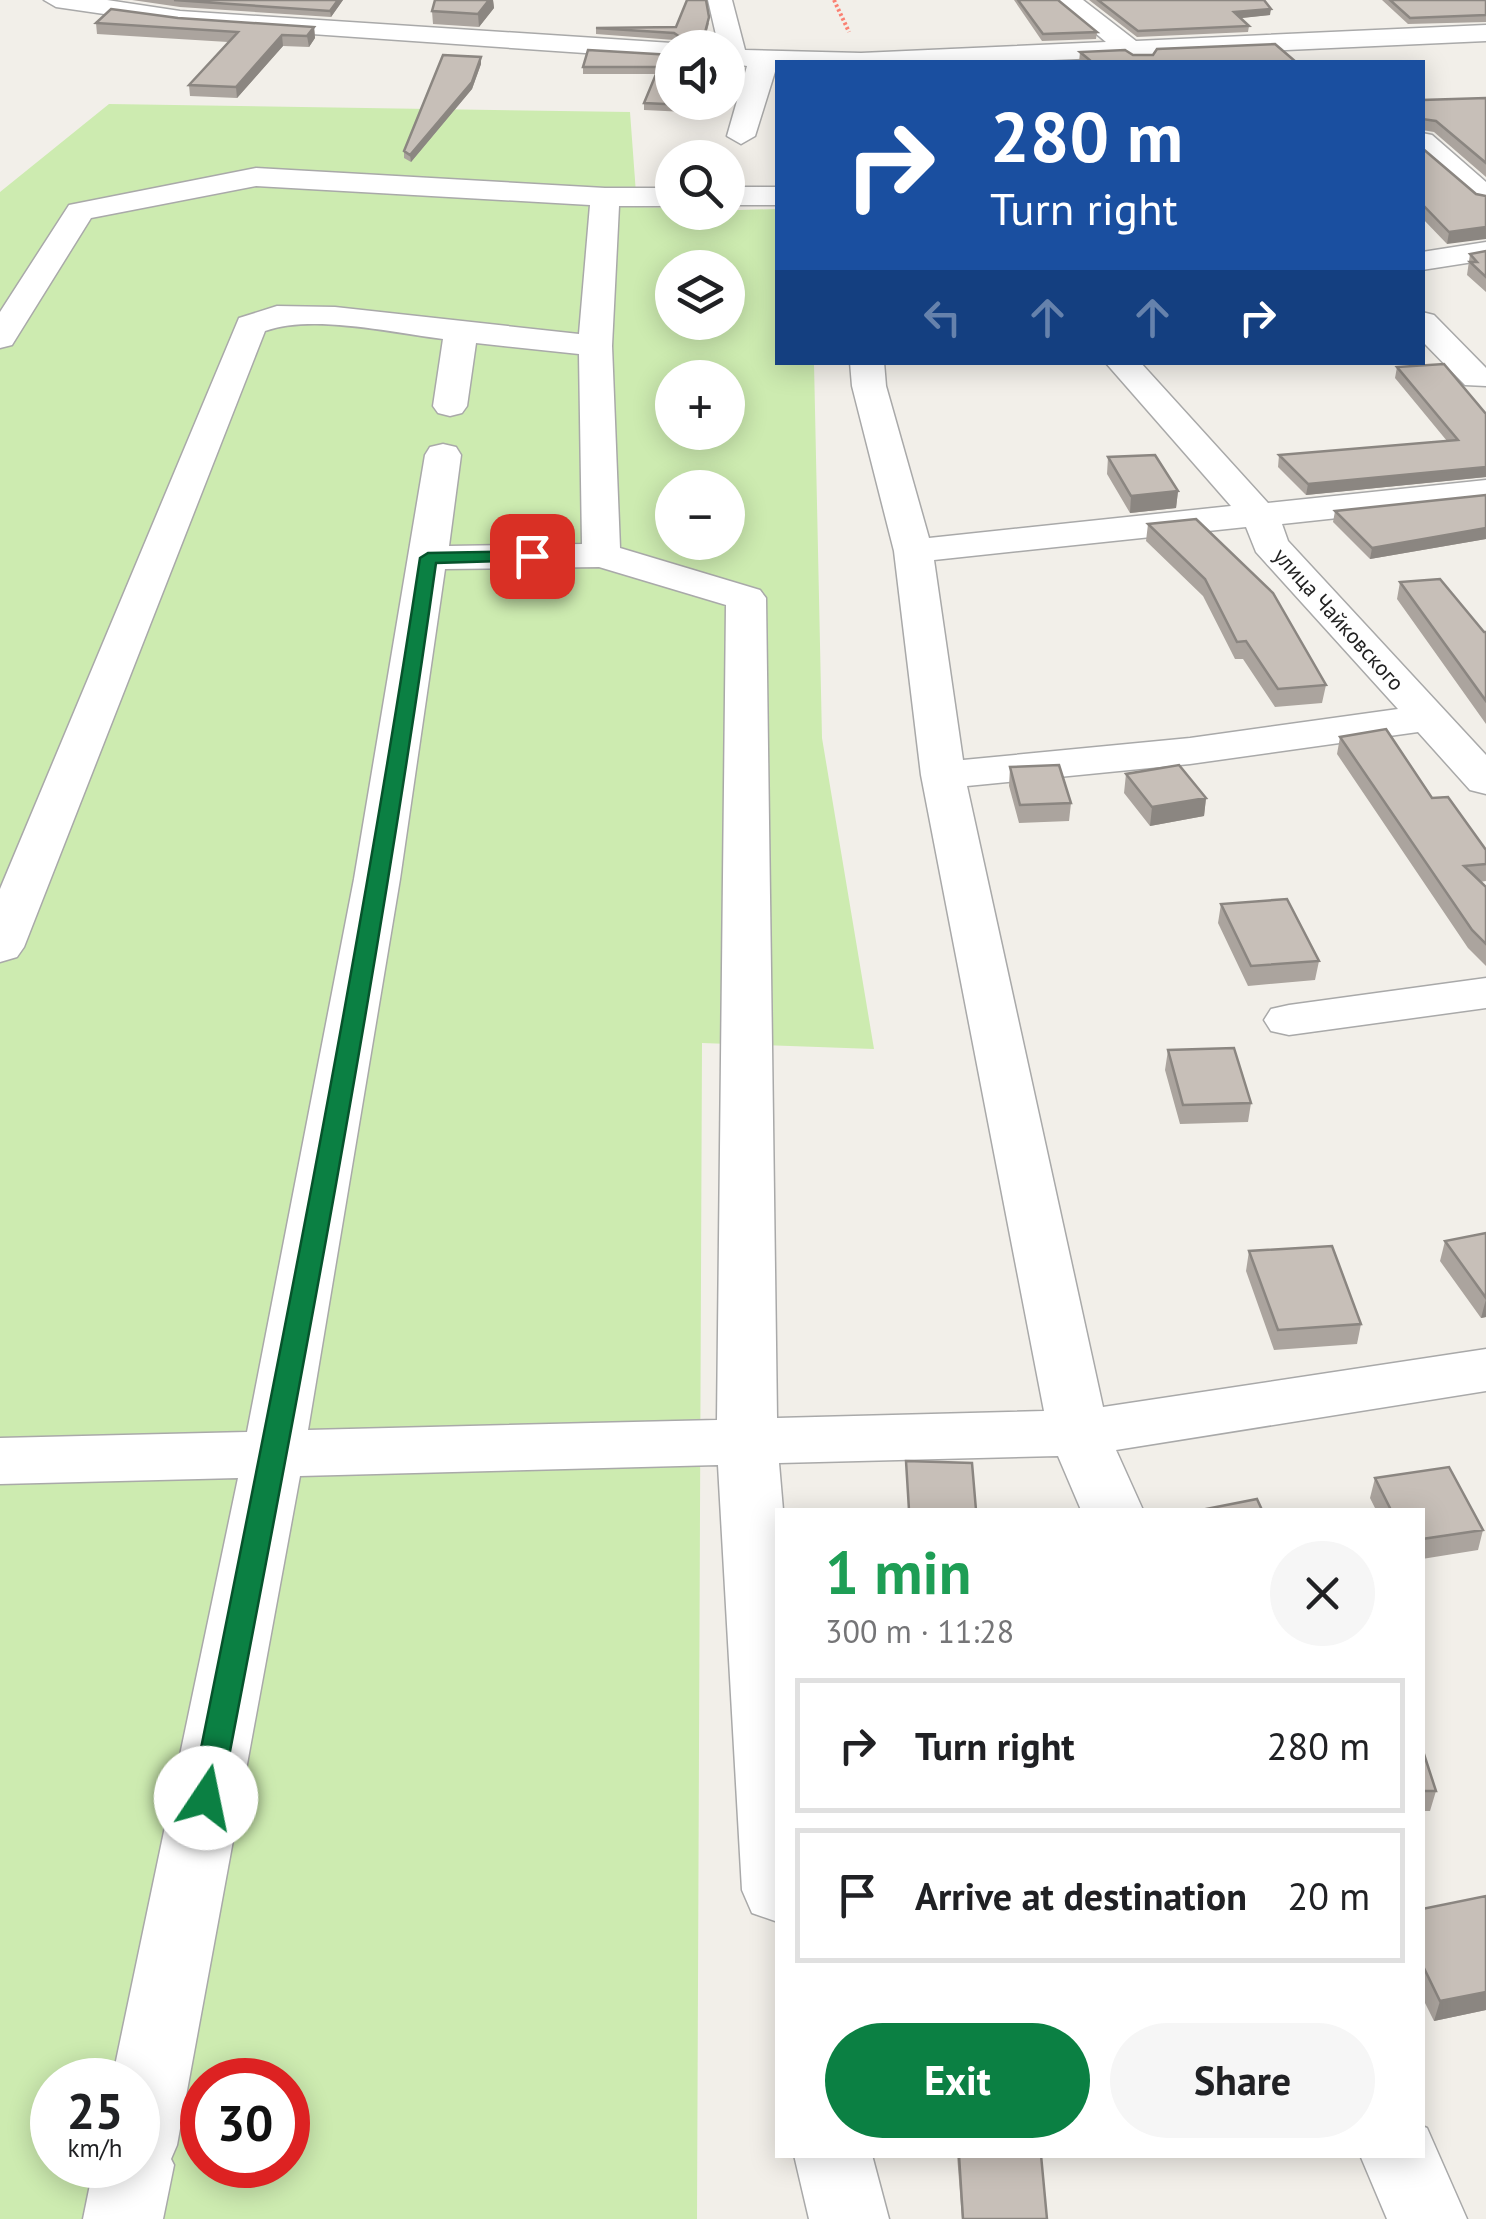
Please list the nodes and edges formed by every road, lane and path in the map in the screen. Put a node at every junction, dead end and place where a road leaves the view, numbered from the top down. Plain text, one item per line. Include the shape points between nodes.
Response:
1 (56, 0) edge
2 (720, 0) edge
3 (1068, 0) edge
4 (1364, 12) dead end
5 (731, 30) edge
6 (1486, 33) edge
7 (1390, 37) junction
8 (1314, 43) junction
9 (655, 50) edge
10 (1140, 56) edge
11 (745, 57) edge
12 (814, 60) edge
13 (955, 60) edge
14 (1333, 60) edge
15 (741, 120) edge
16 (741, 136) dead end
17 (1425, 143) edge
18 (745, 196) edge
19 (775, 196) edge
20 (605, 197) junction
21 (655, 197) edge
22 (1486, 198) edge
23 (1486, 251) edge
24 (1425, 261) edge
25 (16, 284) edge
26 (1425, 325) edge
27 (461, 332) junction
28 (0, 338) edge
29 (595, 346) junction
30 (867, 365) edge
31 (1124, 365) edge
32 (1477, 378) dead end
33 (1486, 492) edge
34 (1261, 517) junction
35 (913, 551) junction
36 (601, 555) junction
37 (428, 558) junction
38 (1428, 718) junction
39 (943, 776) junction
40 (1486, 782) edge
41 (0, 948) edge
42 (1486, 993) edge
43 (1289, 1020) dead end
44 (1486, 1370) edge
45 (1078, 1433) junction
46 (746, 1444) junction
47 (274, 1452) junction
48 (0, 1461) edge
49 (1111, 1508) edge
50 (775, 1848) edge
51 (155, 2058) edge
52 (835, 2158) edge
53 (1400, 2158) edge
54 (129, 2188) edge
55 (123, 2219) edge
56 (849, 2219) edge
57 (1427, 2219) edge

1 - 9 street via 180,18
2 - 5 street
3 - 10 street
4 - 7 street
6 - 7 street
7 - 8 street
8 - 10 street
8 - 14 street
10 - 13 street
11 - 12 street
15 - 16 street
17 - 22 street
18 - 19 street
20 - 21 street
20 - 25 street via 256,177 80,211
20 - 29 street
23 - 24 street
25 - 28 street
26 - 32 street
27 - 29 street
27 - 37 street
27 - 41 street via 334,317 277,316 251,325
29 - 36 street
30 - 35 street
31 - 34 street, улица Чайковского
33 - 34 street
34 - 35 street
34 - 38 street, улица Чайковского via 1270,544
35 - 39 street
36 - 37 street
36 - 46 street via 746,598
37 - 47 street
38 - 39 street
38 - 40 street, улица Чайковского
39 - 45 street
42 - 43 street
44 - 45 street
45 - 46 street
45 - 49 street
46 - 47 street
46 - 50 street
47 - 48 street
47 - 51 street
52 - 56 street
53 - 57 street
54 - 55 street

